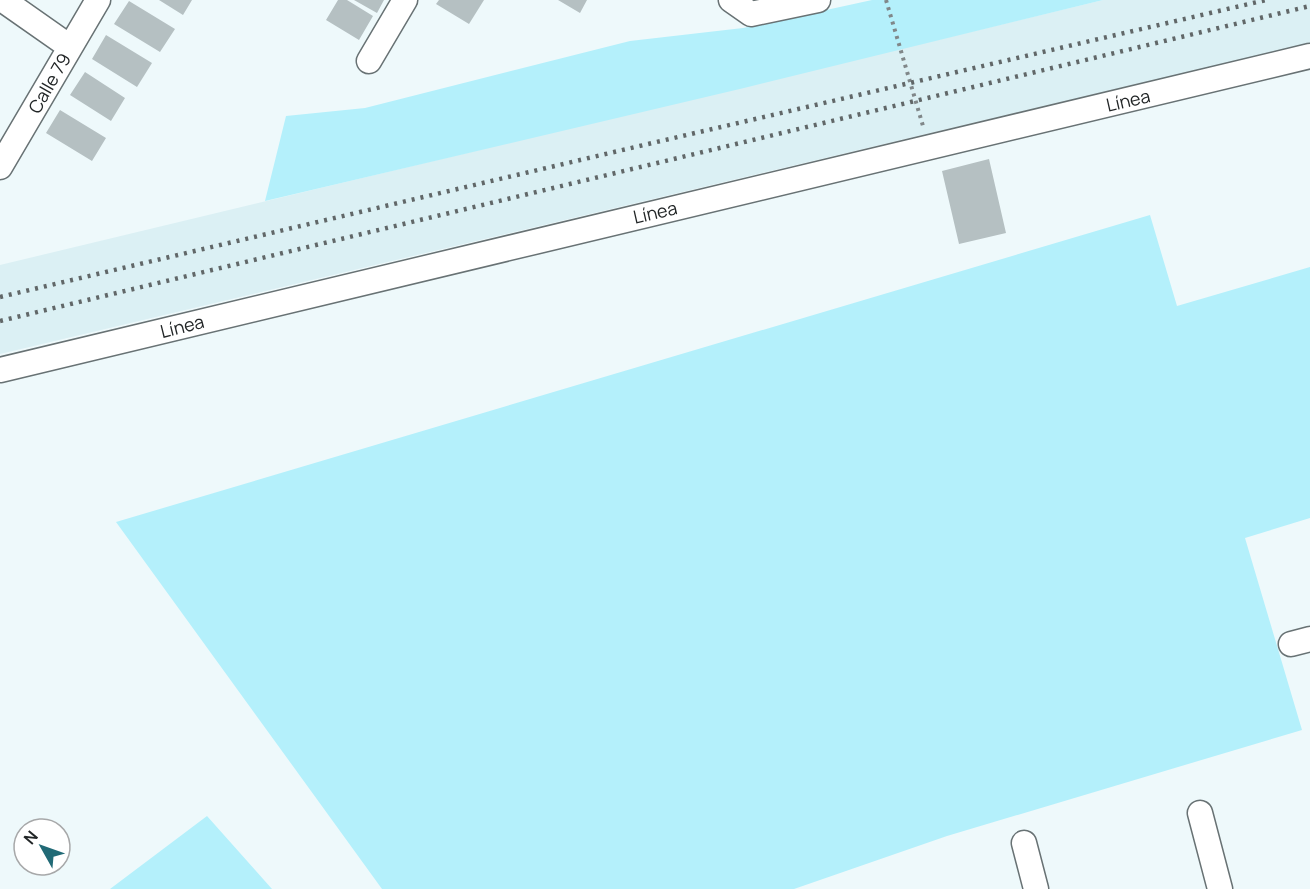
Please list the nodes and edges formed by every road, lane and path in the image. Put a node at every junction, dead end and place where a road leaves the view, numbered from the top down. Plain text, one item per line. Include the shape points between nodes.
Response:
1 (3, 0) edge
2 (98, 0) edge
3 (405, 0) edge
4 (731, 0) edge
5 (818, 0) edge
6 (886, 0) edge
7 (70, 47) junction
8 (1310, 56) edge
9 (369, 61) dead end
10 (929, 147) junction
11 (0, 167) edge
12 (0, 370) edge
13 (1200, 813) dead end
14 (1024, 843) dead end
15 (1036, 889) edge
16 (1220, 889) edge

1 - 7 street
2 - 7 street, Calle 79
3 - 9 street
4 - 5 street via 750,14
6 - 10 path
7 - 11 street, Calle 79
8 - 10 street, Línea
10 - 12 street, Línea
13 - 16 street
14 - 15 street

